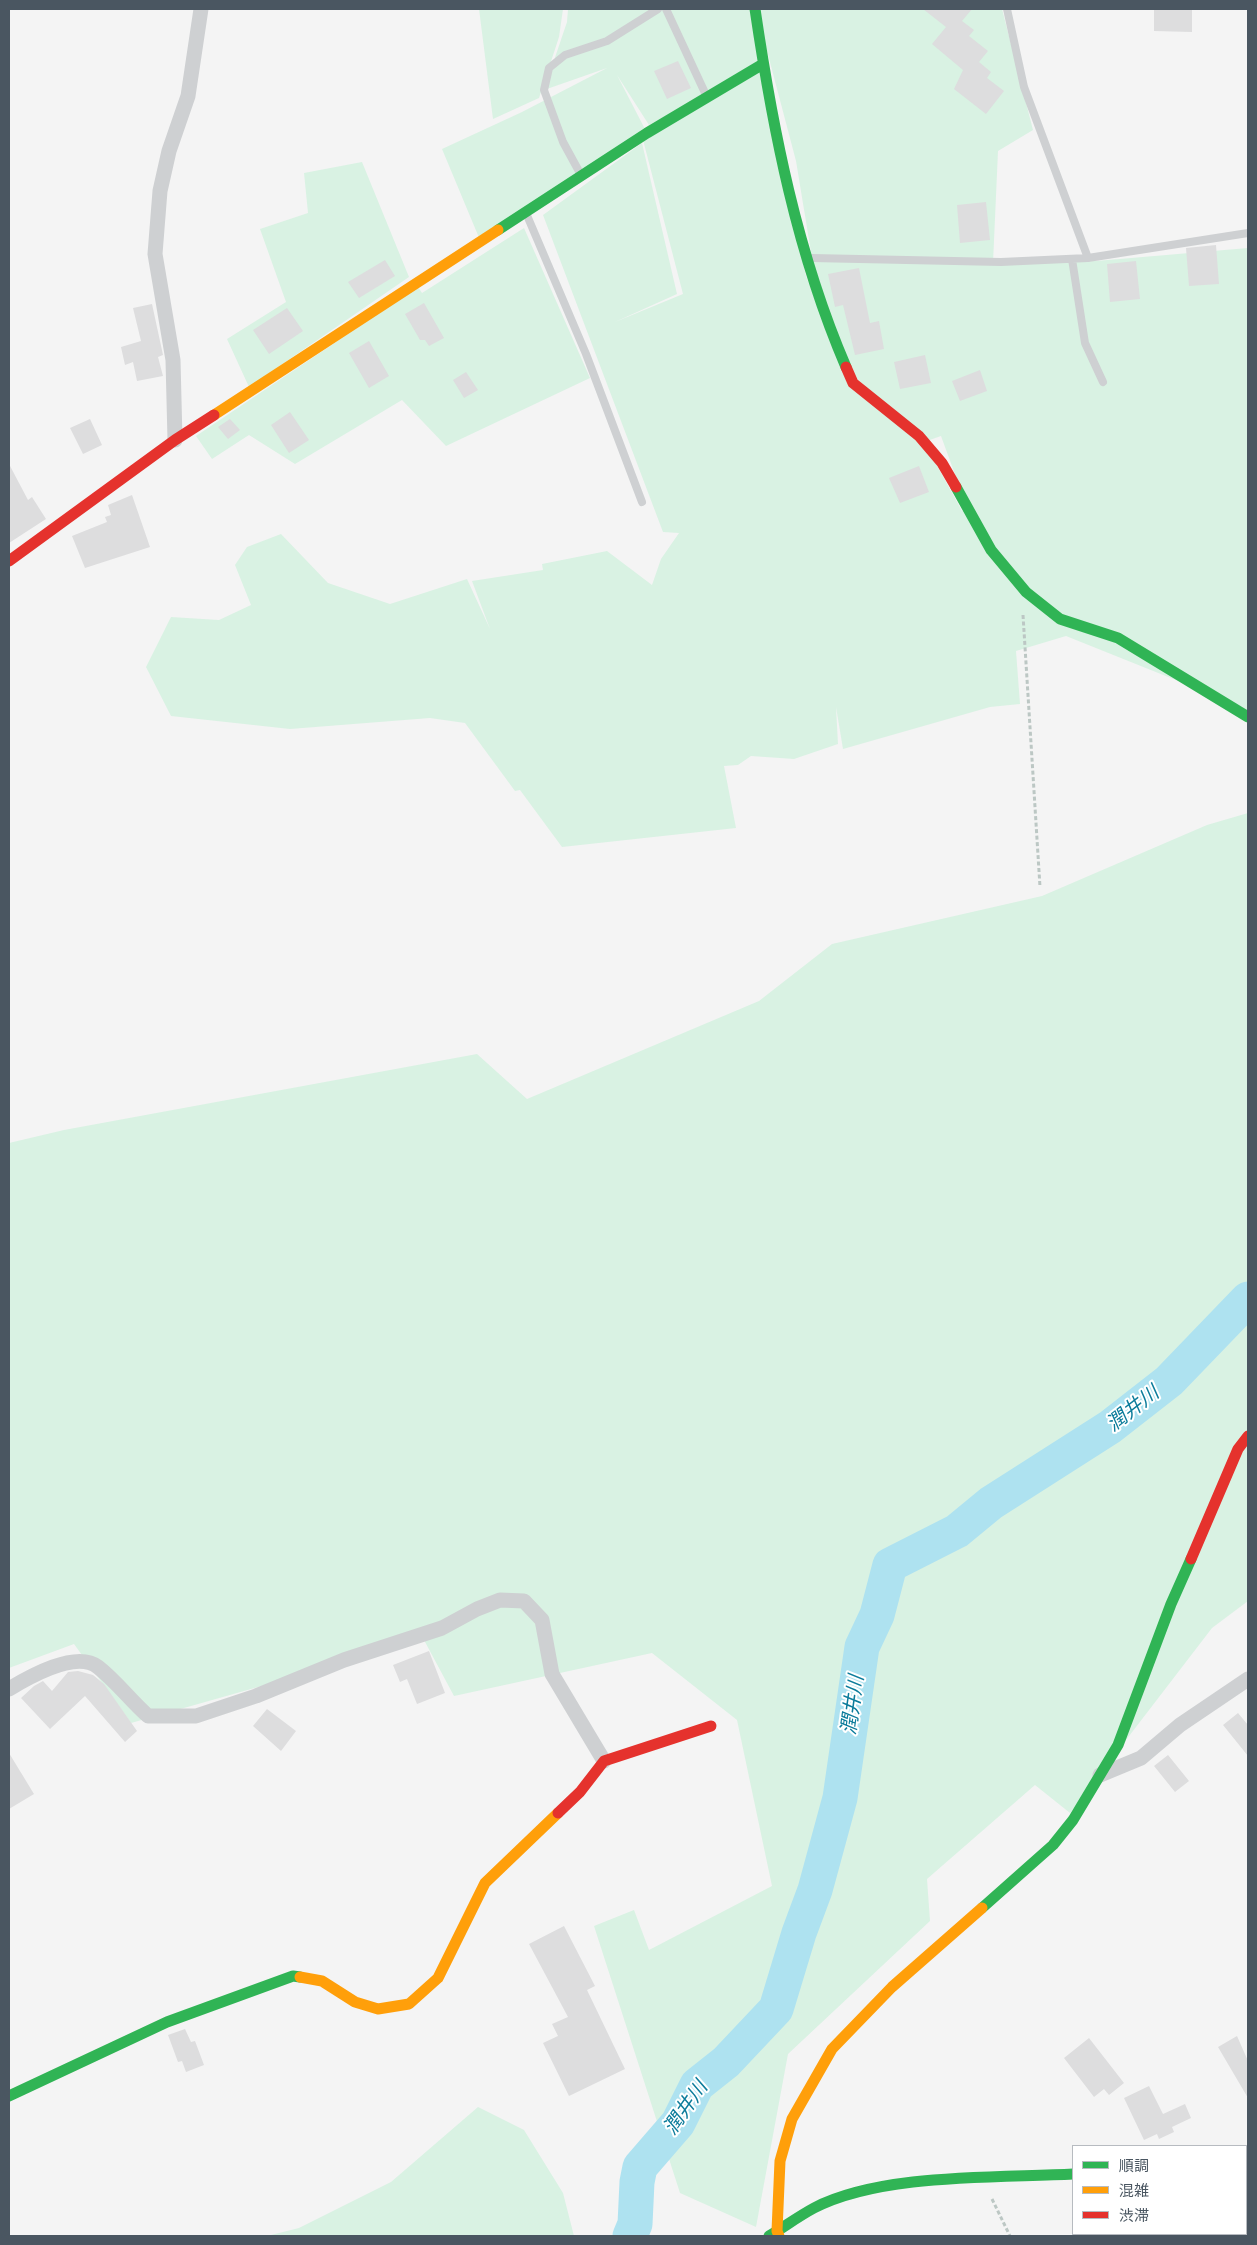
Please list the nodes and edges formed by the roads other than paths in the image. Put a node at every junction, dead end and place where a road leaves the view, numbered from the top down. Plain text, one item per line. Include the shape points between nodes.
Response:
1 (201, 9) edge
2 (658, 9) edge
3 (666, 9) edge
4 (755, 9) edge
5 (1007, 9) edge
6 (763, 64) junction
7 (707, 97) junction
8 (581, 175) junction
9 (526, 211) junction
10 (1248, 233) edge
11 (812, 258) dead end
12 (1088, 258) junction
13 (1072, 259) junction
14 (1103, 382) dead end
15 (175, 440) junction
16 (642, 502) dead end
17 (9, 561) edge
18 (1248, 717) edge
19 (1248, 1436) edge
20 (1248, 1679) edge
21 (9, 1689) edge
22 (711, 1726) dead end
23 (604, 1761) junction
24 (1100, 1775) junction
25 (9, 2096) edge
26 (1072, 2174) edge
27 (775, 2234) edge

1 - 15 street via 188,96 169,151 160,192 155,254 173,360
2 - 8 lane via 607,40 564,55 549,68 544,90 563,142
3 - 7 lane
4 - 6 street
5 - 12 lane via 1024,87
6 - 7 street
6 - 18 street via 798,232 826,320 853,382 919,436 942,463 991,550 1021,586 1060,619 1118,638
7 - 8 street
8 - 9 street
9 - 15 street
9 - 16 lane via 586,354
10 - 12 lane
11 - 13 lane via 1002,262
12 - 13 lane
13 - 14 lane via 1084,343
15 - 17 street
19 - 24 street via 1238,1449 1171,1604 1118,1745
20 - 24 street via 1180,1726 1141,1758
21 - 23 street via 58,1665 80,1663 97,1666 148,1716 196,1716 256,1696 344,1660 442,1628 500,1600 524,1601 542,1620 552,1674
22 - 23 street
23 - 25 street via 580,1792 486,1883 438,1978 409,2004 378,2009 356,2002 322,1981 293,1976 167,2022
24 - 27 street via 1073,1820 1053,1845 892,1987 832,2049 792,2119 780,2161
26 - 27 street via 912,2182 868,2189 815,2207

